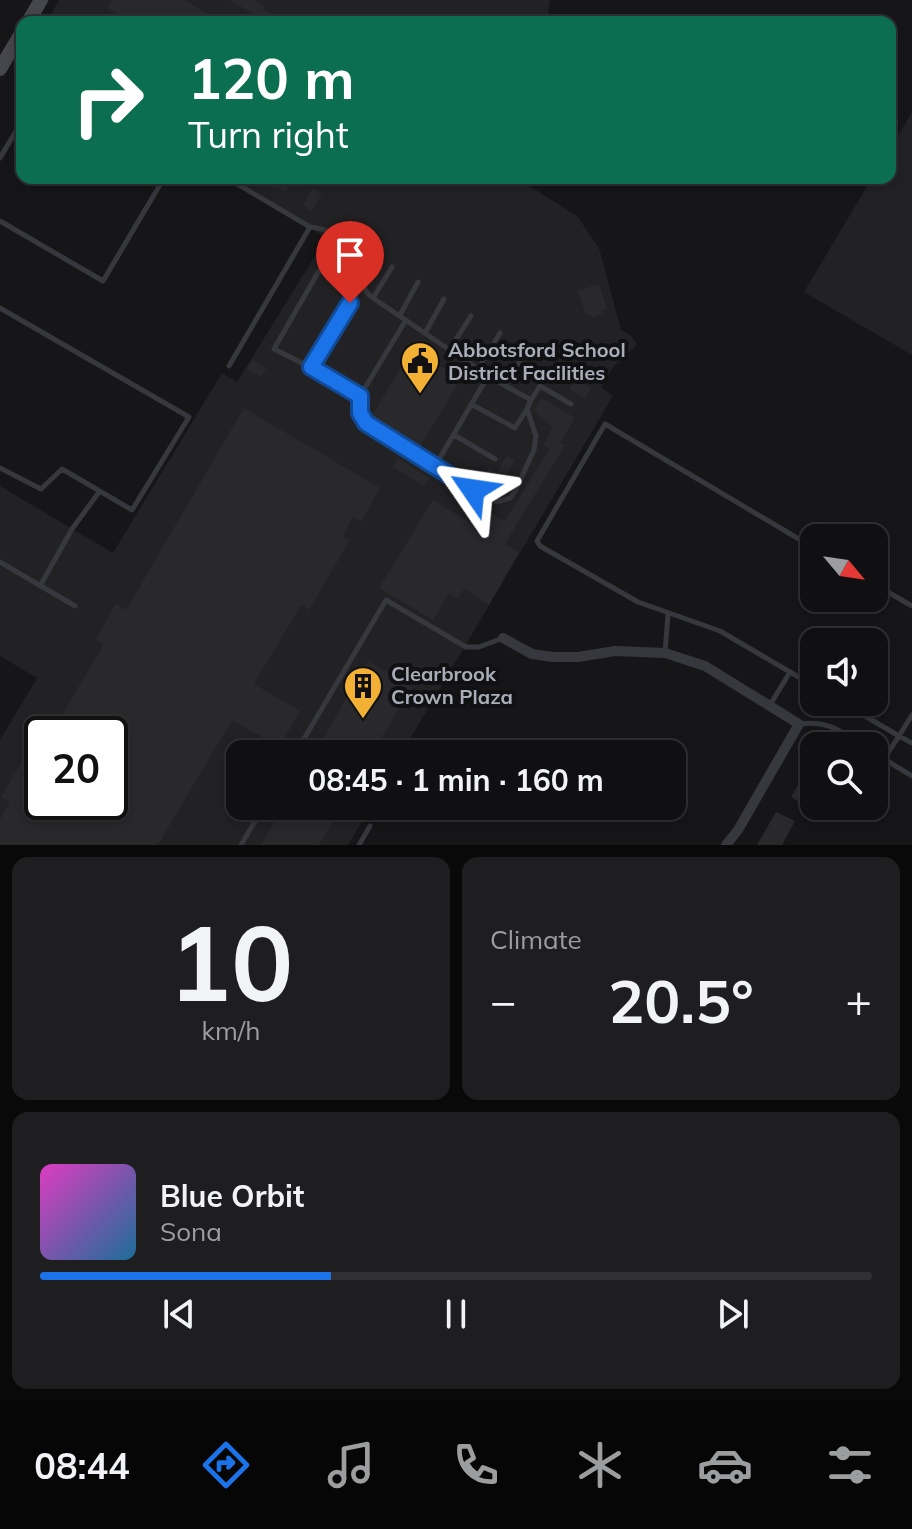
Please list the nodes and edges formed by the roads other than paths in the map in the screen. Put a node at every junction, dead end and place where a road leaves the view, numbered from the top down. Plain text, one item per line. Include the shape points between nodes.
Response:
1 (16, 53) edge
2 (0, 69) edge
3 (16, 131) edge
4 (0, 158) edge
5 (160, 184) edge
6 (237, 184) edge
7 (0, 221) edge
8 (310, 227) junction
9 (339, 236) junction
10 (392, 267) dead end
11 (363, 282) junction
12 (418, 282) dead end
13 (373, 298) junction
14 (444, 299) dead end
15 (0, 308) edge
16 (400, 315) junction
17 (471, 316) dead end
18 (406, 320) junction
19 (425, 333) junction
20 (500, 333) dead end
21 (450, 349) junction
22 (526, 351) dead end
23 (229, 366) dead end
24 (311, 367) junction
25 (479, 368) junction
26 (488, 376) junction
27 (506, 385) junction
28 (360, 396) junction
29 (531, 400) junction
30 (471, 404) junction
31 (571, 404) dead end
32 (527, 409) junction
33 (454, 435) junction
34 (495, 459) dead end
35 (435, 466) junction
36 (0, 468) edge
37 (99, 492) junction
38 (800, 540) edge
39 (0, 562) edge
40 (40, 586) junction
41 (888, 592) edge
42 (75, 606) dead end
43 (912, 606) edge
44 (668, 614) junction
45 (503, 638) joint
46 (665, 653) junction
47 (790, 672) junction
48 (800, 678) edge
49 (769, 706) junction
50 (912, 715) edge
51 (865, 716) edge
52 (799, 724) junction
53 (842, 732) edge
54 (899, 736) junction
55 (303, 740) edge
56 (912, 743) edge
57 (888, 753) edge
58 (888, 761) edge
59 (912, 776) edge
60 (256, 820) edge
61 (370, 826) dead end
62 (241, 845) edge
63 (359, 845) edge
64 (726, 845) edge

1 - 2 street
3 - 4 lane
5 - 7 lane via 103,281
6 - 8 lane
8 - 9 lane
8 - 23 lane
9 - 11 lane via 347,242
9 - 24 lane via 274,349
10 - 13 lane
11 - 13 lane
11 - 24 lane
12 - 16 lane
13 - 16 lane
14 - 19 lane
15 - 37 lane via 189,417 132,510
16 - 18 lane
17 - 21 lane
18 - 19 lane
18 - 28 lane
19 - 21 lane
20 - 25 lane
21 - 25 lane
22 - 27 lane
24 - 28 lane
25 - 26 lane
26 - 27 lane
26 - 30 lane
27 - 29 lane
28 - 35 lane via 366,423
29 - 31 lane via 540,386
29 - 32 lane
30 - 32 lane via 515,428
30 - 33 lane
32 - 35 lane via 536,436 534,450 510,498 497,502
33 - 34 lane
33 - 35 lane
36 - 37 lane via 41,489 62,469
37 - 40 lane
38 - 44 lane via 605,424 538,543
39 - 40 lane
40 - 42 lane
41 - 43 lane
44 - 46 lane
44 - 47 lane via 720,631
45 - 46 street via 532,654 553,657
45 - 55 lane via 466,647 386,600
46 - 49 street via 705,666
47 - 48 lane
47 - 49 lane
49 - 52 street
50 - 54 lane
51 - 54 lane
52 - 53 lane via 818,722
52 - 64 street
54 - 56 lane
54 - 57 lane
58 - 59 lane
60 - 62 lane
61 - 63 lane

